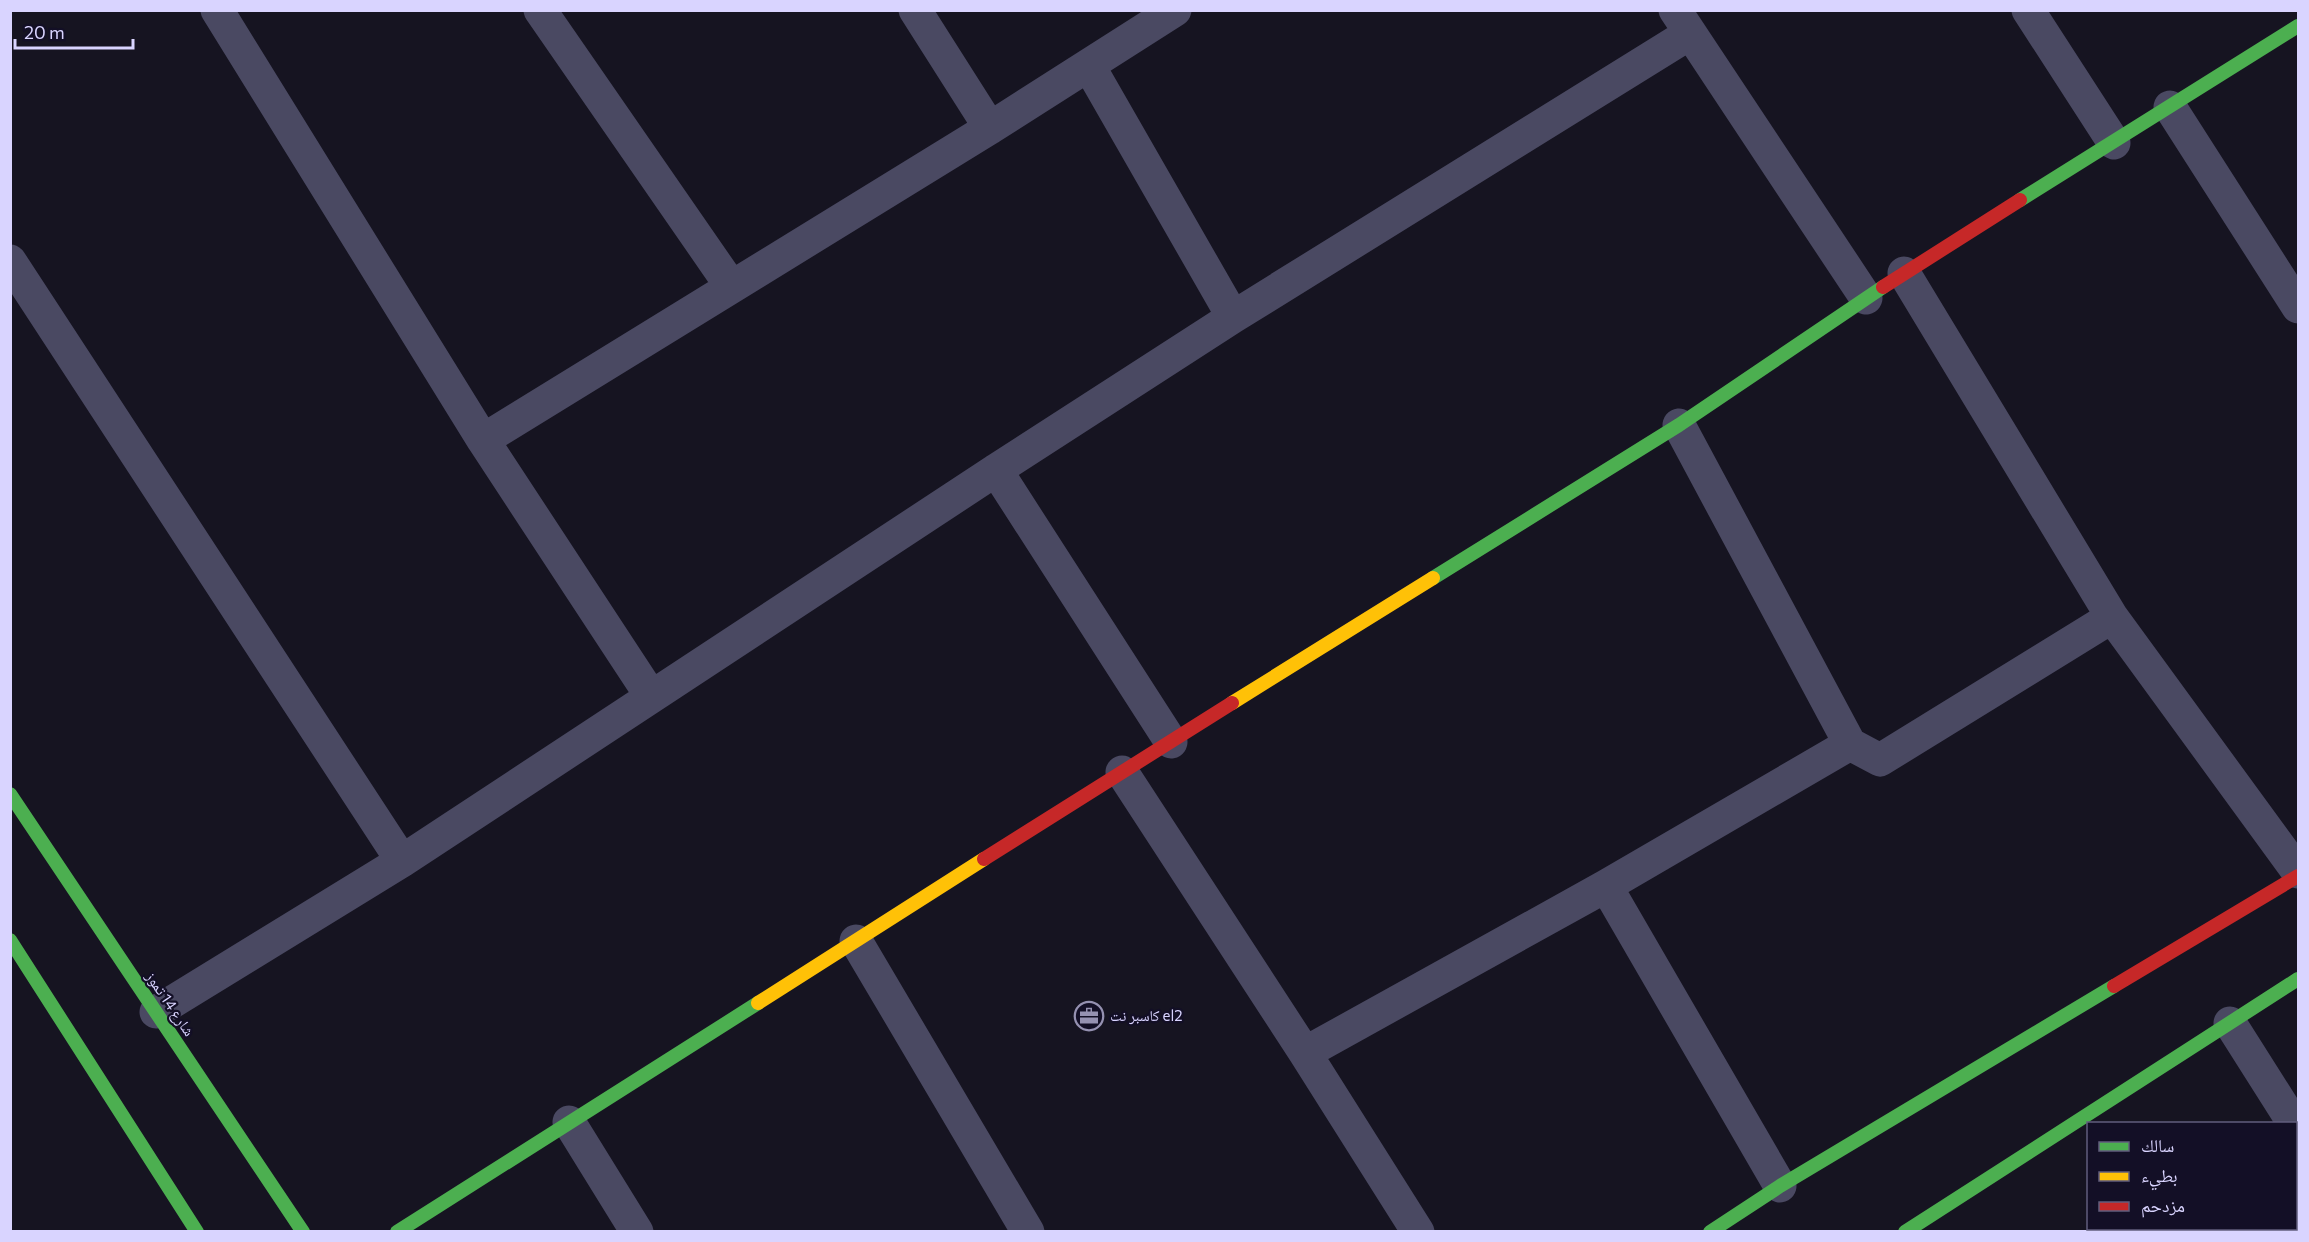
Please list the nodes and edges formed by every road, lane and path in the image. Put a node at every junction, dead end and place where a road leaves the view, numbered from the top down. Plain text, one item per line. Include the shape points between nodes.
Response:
1 (217, 10) edge
2 (540, 10) edge
3 (915, 10) edge
4 (1175, 10) edge
5 (2028, 10) edge
6 (1682, 22) edge
7 (2298, 26) edge
8 (1089, 66) junction
9 (2170, 107) junction
10 (990, 128) junction
11 (2114, 143) junction
12 (10, 261) edge
13 (1904, 273) junction
14 (731, 286) junction
15 (1866, 298) junction
16 (2298, 307) edge
17 (1233, 317) junction
18 (1679, 425) junction
19 (483, 440) junction
20 (996, 470) junction
21 (2112, 617) junction
22 (651, 696) junction
23 (1171, 742) junction
24 (1850, 744) junction
25 (1122, 772) junction
26 (10, 794) edge
27 (402, 861) junction
28 (2298, 874) edge
29 (1606, 886) junction
30 (10, 940) edge
31 (856, 940) junction
32 (2298, 979) edge
33 (156, 1012) junction
34 (2230, 1023) junction
35 (1305, 1053) junction
36 (569, 1122) junction
37 (2293, 1122) edge
38 (1780, 1186) junction
39 (197, 1232) edge
40 (303, 1232) edge
41 (397, 1232) edge
42 (637, 1232) edge
43 (1028, 1232) edge
44 (1418, 1232) edge
45 (1710, 1232) edge
46 (1905, 1232) edge

1 - 19 street
2 - 14 street
3 - 10 street
4 - 8 street
5 - 11 street
6 - 15 street
6 - 17 street
7 - 9 street
8 - 10 street
8 - 17 street
9 - 11 street
9 - 16 street
10 - 14 street
11 - 13 street
12 - 27 street
13 - 15 street
13 - 21 street
14 - 19 street
15 - 18 street
17 - 20 street
18 - 23 street
18 - 24 street
19 - 22 street
20 - 22 street
20 - 23 street
21 - 24 street via 1880,760
21 - 28 street
22 - 27 street
23 - 25 street
24 - 29 street
25 - 31 street
25 - 35 street
26 - 33 street, شارع 14 تموز
27 - 33 street
28 - 38 street
29 - 35 street
29 - 38 street
30 - 39 street
31 - 36 street
31 - 43 street
32 - 34 street
33 - 40 street, شارع 14 تموز
34 - 37 street
34 - 46 street
35 - 44 street
36 - 41 street
36 - 42 street
38 - 45 street

